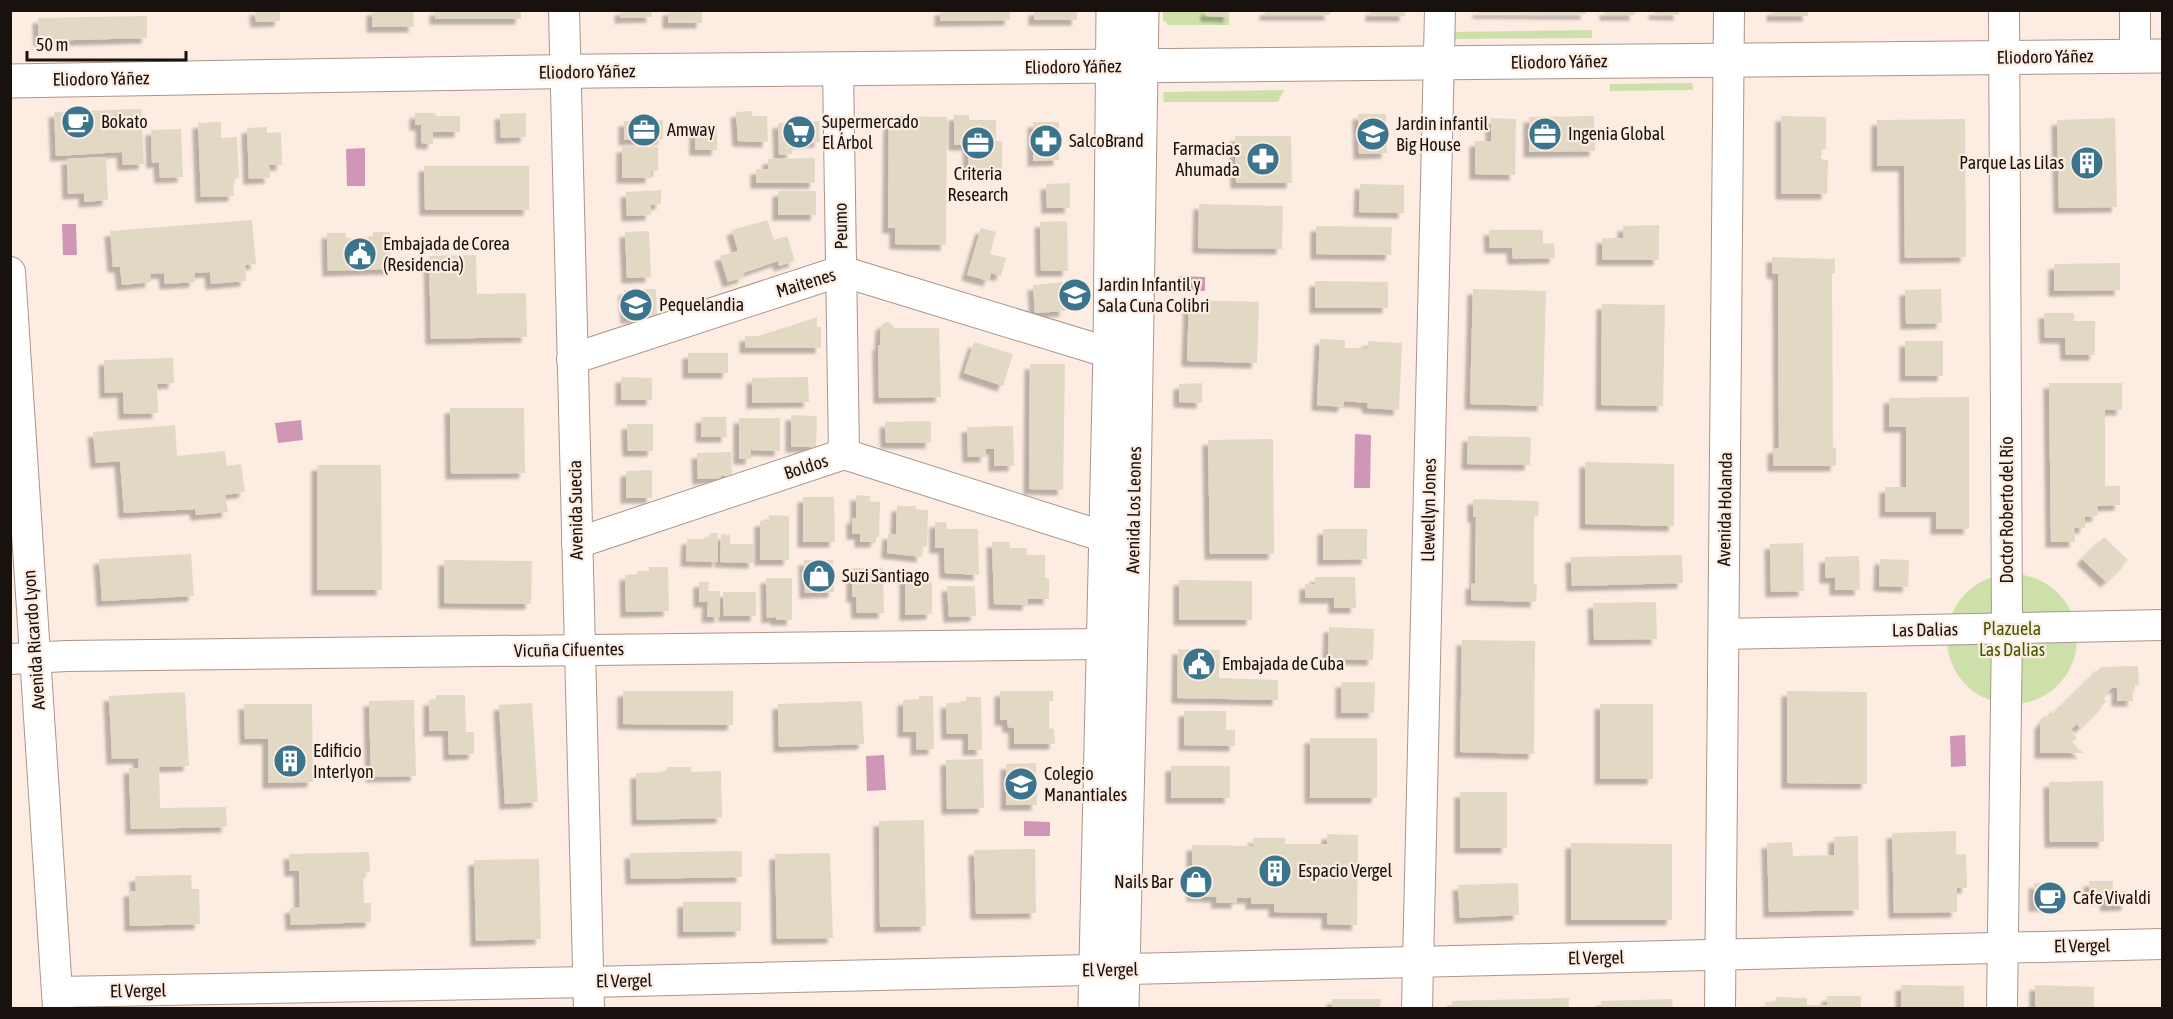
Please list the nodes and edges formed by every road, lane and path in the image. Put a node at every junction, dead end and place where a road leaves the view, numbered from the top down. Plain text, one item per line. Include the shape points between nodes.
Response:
1 (564, 10) edge
2 (1113, 10) edge
3 (1142, 10) edge
4 (1440, 10) edge
5 (1729, 10) edge
6 (2004, 10) edge
7 (2135, 10) edge
8 (2149, 56) edge
9 (2005, 57) junction
10 (1729, 60) junction
11 (1439, 63) junction
12 (1126, 66) junction
13 (838, 69) junction
14 (566, 72) junction
15 (10, 81) edge
16 (841, 271) junction
17 (10, 272) edge
18 (13, 352) edge
19 (1110, 352) junction
20 (572, 359) junction
21 (844, 454) junction
22 (1105, 537) junction
23 (577, 543) junction
24 (2163, 625) edge
25 (2007, 628) junction
26 (1724, 634) junction
27 (1102, 644) junction
28 (579, 650) junction
29 (23, 658) edge
30 (2163, 944) edge
31 (2003, 948) junction
32 (1721, 955) junction
33 (1418, 962) junction
34 (1109, 970) junction
35 (589, 995) edge
36 (58, 1000) edge
37 (1095, 1008) edge
38 (1122, 1008) edge
39 (1417, 1008) edge
40 (1720, 1008) edge
41 (2002, 1008) edge

1 - 14 street, Avenida Suecia
2 - 12 main road, Avenida Los Leones
3 - 12 main road, Avenida Los Leones
4 - 11 street, Llewellyn Jones
5 - 10 street, Avenida Holanda
6 - 9 street, Doctor Roberto del Río
7 - 8 street, Eliodoro Yáñez
8 - 9 main road, Eliodoro Yáñez
9 - 10 main road, Eliodoro Yáñez
9 - 25 street, Doctor Roberto del Río
10 - 11 main road, Eliodoro Yáñez
10 - 26 street, Avenida Holanda
11 - 12 main road, Eliodoro Yáñez
11 - 33 street, Llewellyn Jones
12 - 13 main road, Eliodoro Yáñez
12 - 19 main road, Avenida Los Leones
12 - 34 main road, Avenida Los Leones via 1134,541
13 - 14 main road, Eliodoro Yáñez
13 - 16 street, Peumo
14 - 15 main road, Eliodoro Yáñez
14 - 20 street, Avenida Suecia
16 - 19 street, Maitenes
16 - 20 street, Maitenes
16 - 21 street, Peumo
17 - 18 street, Avenida Ricardo Lyon
18 - 29 street, Avenida Ricardo Lyon
19 - 22 main road, Avenida Los Leones
20 - 23 street, Avenida Suecia
21 - 22 street, Boldos
21 - 23 street, Boldos
22 - 27 main road, Avenida Los Leones
23 - 28 street, Avenida Suecia
24 - 25 street, Las Dalias
25 - 26 street, Las Dalias
25 - 31 street, Doctor Roberto del Río
26 - 32 street, Avenida Holanda
27 - 28 street, Vicuña Cifuentes
27 - 34 main road, Avenida Los Leones
28 - 29 street, Vicuña Cifuentes
28 - 35 street, Avenida Suecia
29 - 36 street, Avenida Ricardo Lyon
30 - 31 street, El Vergel
31 - 32 street, El Vergel
31 - 41 street, Doctor Roberto del Río
32 - 33 street, El Vergel
32 - 40 street, Avenida Holanda
33 - 34 street, El Vergel
33 - 39 street, Llewellyn Jones
34 - 35 street, El Vergel
34 - 37 main road, Avenida Los Leones
34 - 38 main road, Avenida Los Leones
35 - 36 street, El Vergel

